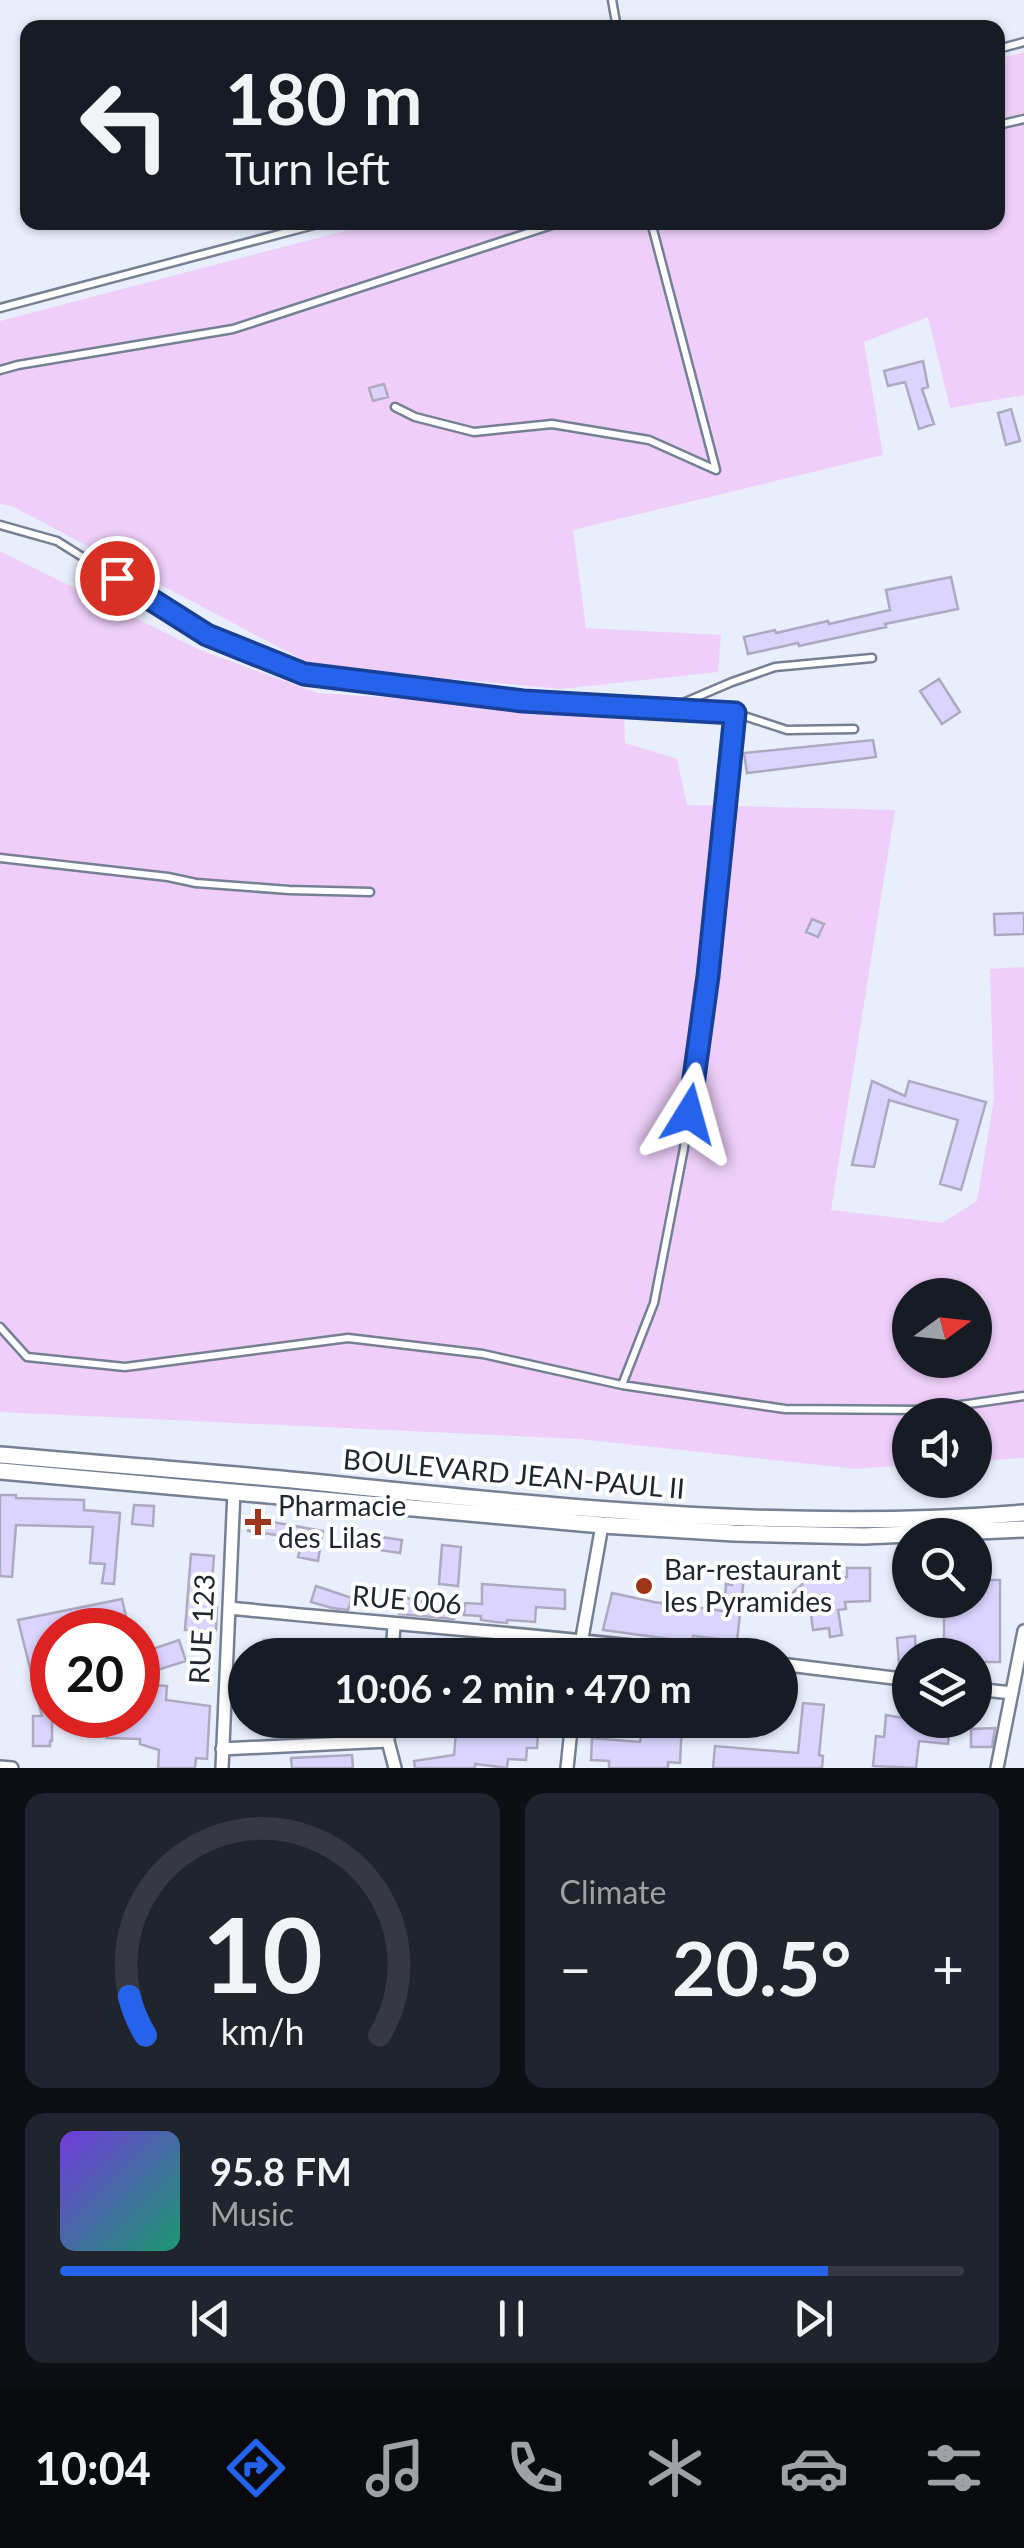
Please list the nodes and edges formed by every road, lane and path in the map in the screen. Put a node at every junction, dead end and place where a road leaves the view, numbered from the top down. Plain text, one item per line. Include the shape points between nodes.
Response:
1 (295, 230) edge
2 (536, 230) edge
3 (654, 230) edge
4 (0, 308) edge
5 (0, 370) edge
6 (395, 408) dead end
7 (0, 525) edge
8 (872, 658) dead end
9 (672, 708) junction
10 (735, 713) junction
11 (854, 729) dead end
12 (0, 858) edge
13 (370, 892) dead end
14 (0, 1328) edge
15 (622, 1385) junction
16 (1024, 1396) edge
17 (0, 1455) edge
18 (0, 1470) edge
19 (234, 1492) junction
20 (1024, 1514) edge
21 (602, 1525) junction
22 (1024, 1529) edge
23 (229, 1608) junction
24 (394, 1624) junction
25 (1024, 1630) edge
26 (393, 1638) edge
27 (580, 1638) joint
28 (798, 1666) edge
29 (892, 1678) edge
30 (992, 1690) edge
31 (1012, 1693) junction
32 (388, 1738) edge
33 (570, 1738) edge
34 (388, 1741) junction
35 (222, 1749) junction
36 (0, 1767) edge
37 (12, 1768) edge
38 (222, 1768) edge
39 (395, 1768) edge
40 (566, 1768) edge
41 (998, 1768) edge

1 - 4 lane
2 - 5 lane via 233,329
3 - 6 lane via 716,470 649,440 552,424 474,432
7 - 9 lane via 57,541 207,635 304,674 523,701
8 - 9 lane via 775,667
9 - 10 lane
10 - 11 lane via 787,730
10 - 15 lane via 684,1148 654,1304
12 - 13 lane via 196,884
14 - 15 lane via 26,1356 125,1367 348,1338 483,1354
15 - 16 lane via 785,1408 926,1410
17 - 20 main road, BOULEVARD JEAN-PAUL II via 620,1512 852,1521
18 - 19 main road, BOULEVARD JEAN-PAUL II
19 - 21 main road, BOULEVARD JEAN-PAUL II
19 - 23 street, RUE 123
21 - 22 main road, BOULEVARD JEAN-PAUL II via 864,1536
21 - 27 street
23 - 24 street, RUE 006
23 - 35 street, RUE 123
24 - 26 street
24 - 27 street, RUE 006
25 - 31 street
28 - 29 street
30 - 31 street
31 - 41 street
32 - 34 street
33 - 40 street
34 - 35 street
34 - 39 street
35 - 38 street, RUE 123
36 - 37 street

